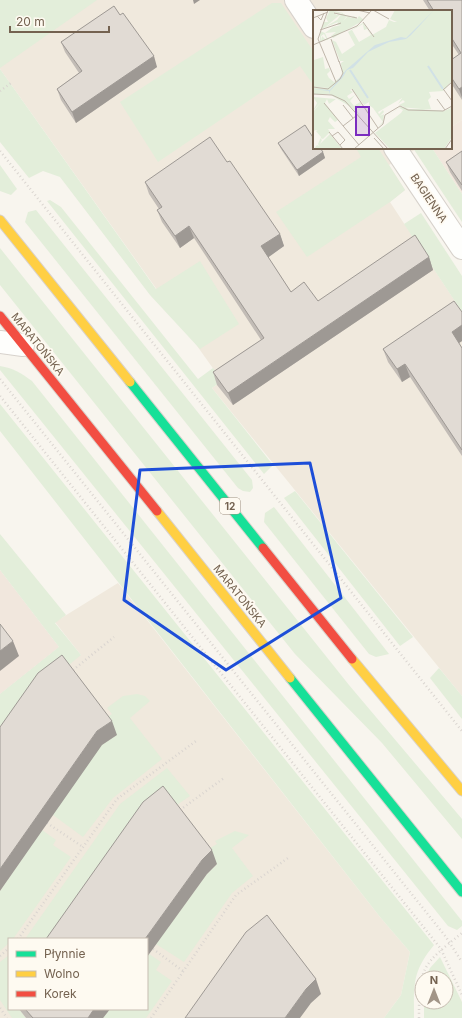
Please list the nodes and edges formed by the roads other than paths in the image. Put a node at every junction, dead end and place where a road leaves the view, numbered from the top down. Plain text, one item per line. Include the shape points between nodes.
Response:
1 (296, 0) edge
2 (313, 26) edge
3 (396, 149) edge
4 (0, 220) edge
5 (462, 248) edge
6 (0, 316) edge
7 (0, 342) edge
8 (23, 344) junction
9 (462, 791) edge
10 (462, 892) edge

1 - 2 street
3 - 5 street, BAGIENNA
4 - 9 main road, 12
6 - 8 main road, MARATOŃSKA
7 - 8 street
8 - 10 main road, MARATOŃSKA

